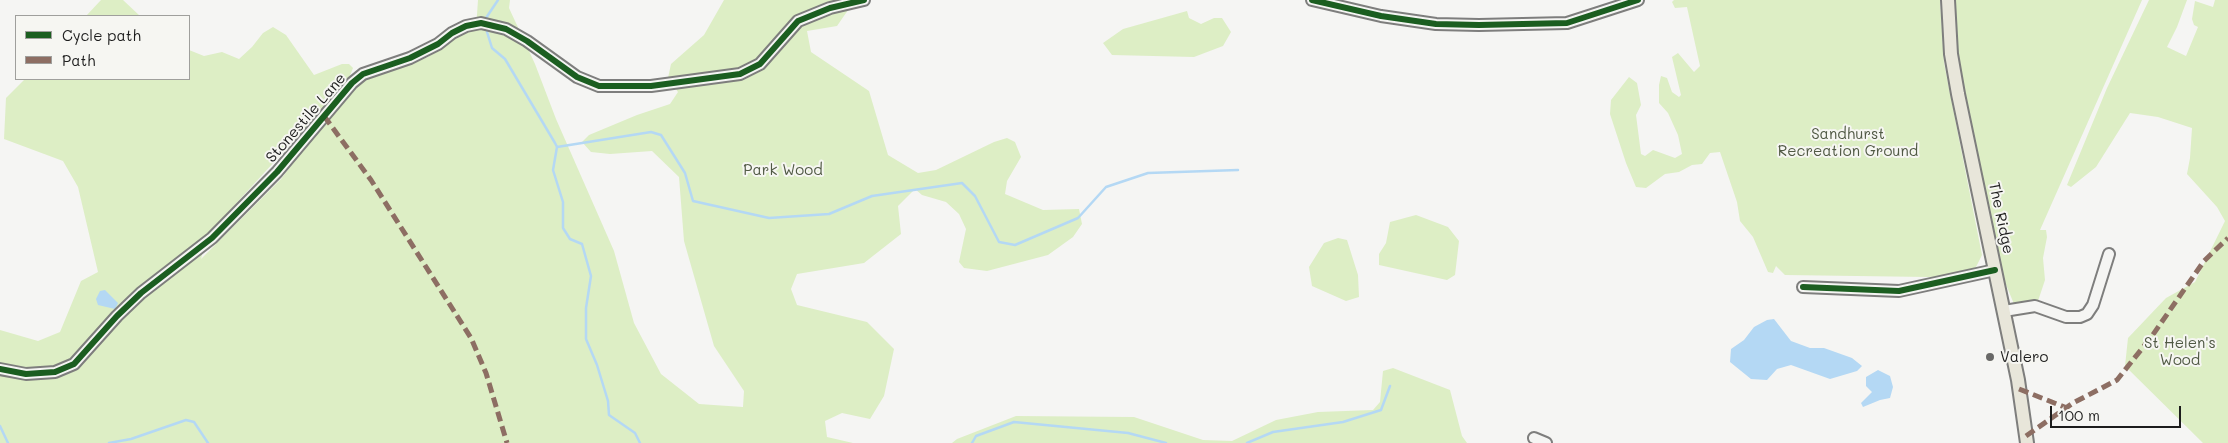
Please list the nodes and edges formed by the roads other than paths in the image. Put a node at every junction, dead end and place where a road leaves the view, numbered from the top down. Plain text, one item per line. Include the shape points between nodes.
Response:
1 (864, 0) edge
2 (1312, 0) edge
3 (1638, 0) edge
4 (1948, 0) edge
5 (2109, 254) dead end
6 (1995, 270) junction
7 (1804, 287) dead end
8 (2004, 311) junction
9 (0, 369) edge
10 (1534, 438) dead end
11 (1546, 443) edge
12 (2028, 443) edge

1 - 9 street, Stonestile Lane via 830,8 798,21 760,64 740,74 651,86 599,86 577,77 506,29 481,23 466,26 410,58 363,74 352,82 277,172 212,238 141,294 74,364 55,372 26,374
2 - 3 street via 1381,16 1479,26 1566,23
4 - 6 main road, The Ridge via 1953,64
5 - 8 street via 2093,305 2087,314 2066,316 2035,306
6 - 7 street via 1899,291
6 - 8 main road, The Ridge
8 - 12 main road, The Ridge
10 - 11 street

